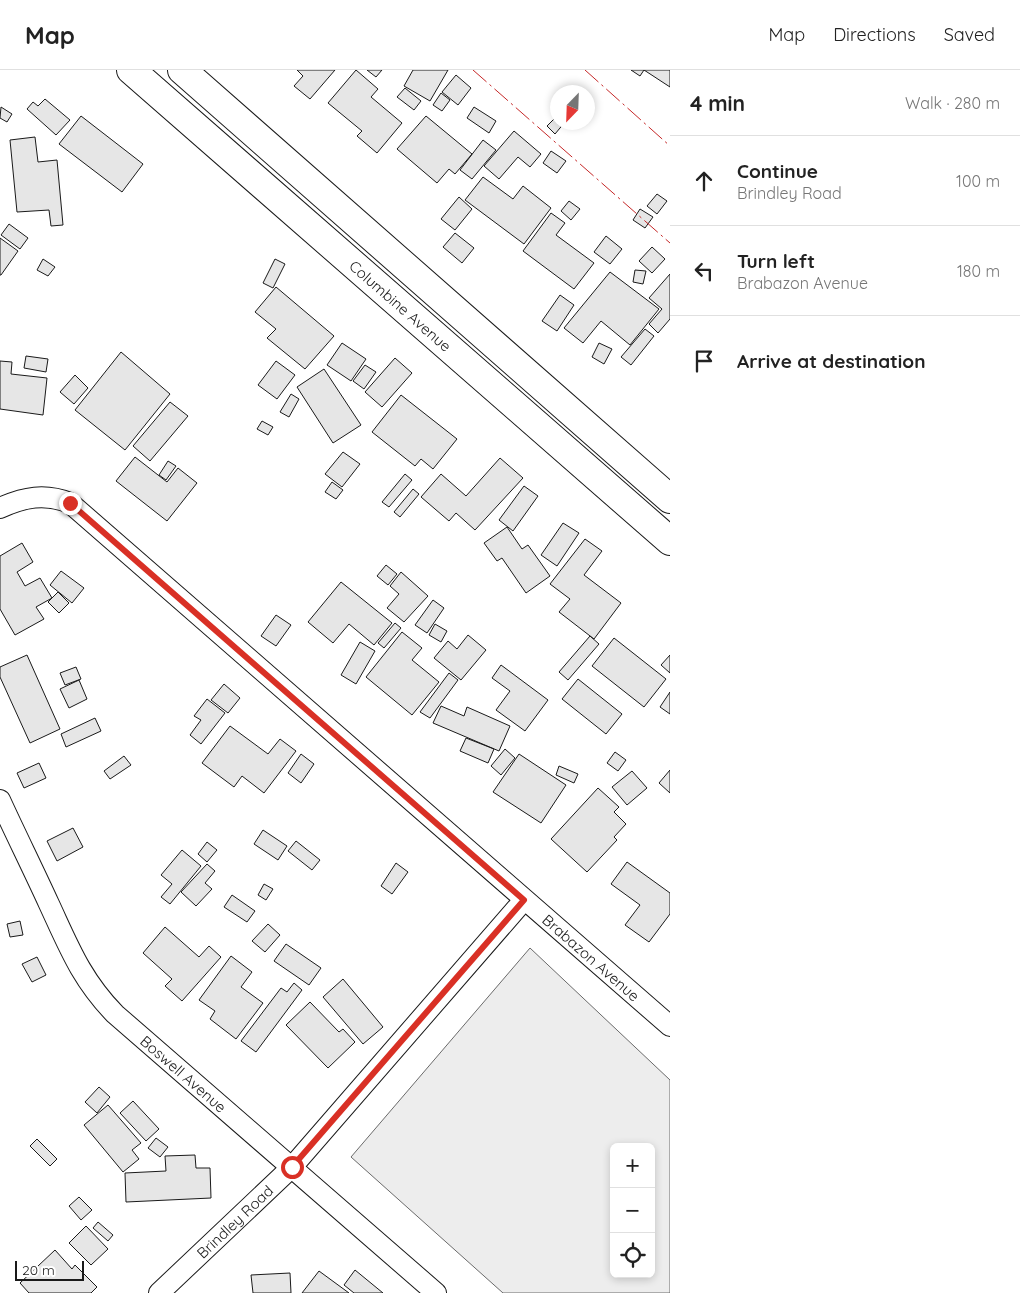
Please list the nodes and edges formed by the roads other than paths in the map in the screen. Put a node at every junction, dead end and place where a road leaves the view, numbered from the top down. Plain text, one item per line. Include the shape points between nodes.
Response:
1 (131, 70) edge
2 (182, 70) edge
3 (391, 254) junction
4 (367, 275) junction
5 (670, 499) edge
6 (0, 508) edge
7 (670, 541) edge
8 (0, 800) edge
9 (524, 900) junction
10 (670, 1026) edge
11 (292, 1167) junction
12 (159, 1293) edge
13 (436, 1293) edge

1 - 4 main road, Columbine Avenue
2 - 3 main road
3 - 4 main road
3 - 5 main road
4 - 7 main road, Columbine Avenue
6 - 9 street, Brabazon Avenue via 36,497 53,496 70,503
8 - 11 street, Boswell Avenue via 66,943 82,975 97,995
9 - 10 street, Brabazon Avenue
9 - 11 street, Brindley Road
11 - 12 street, Brindley Road
11 - 13 street, Boswell Avenue

